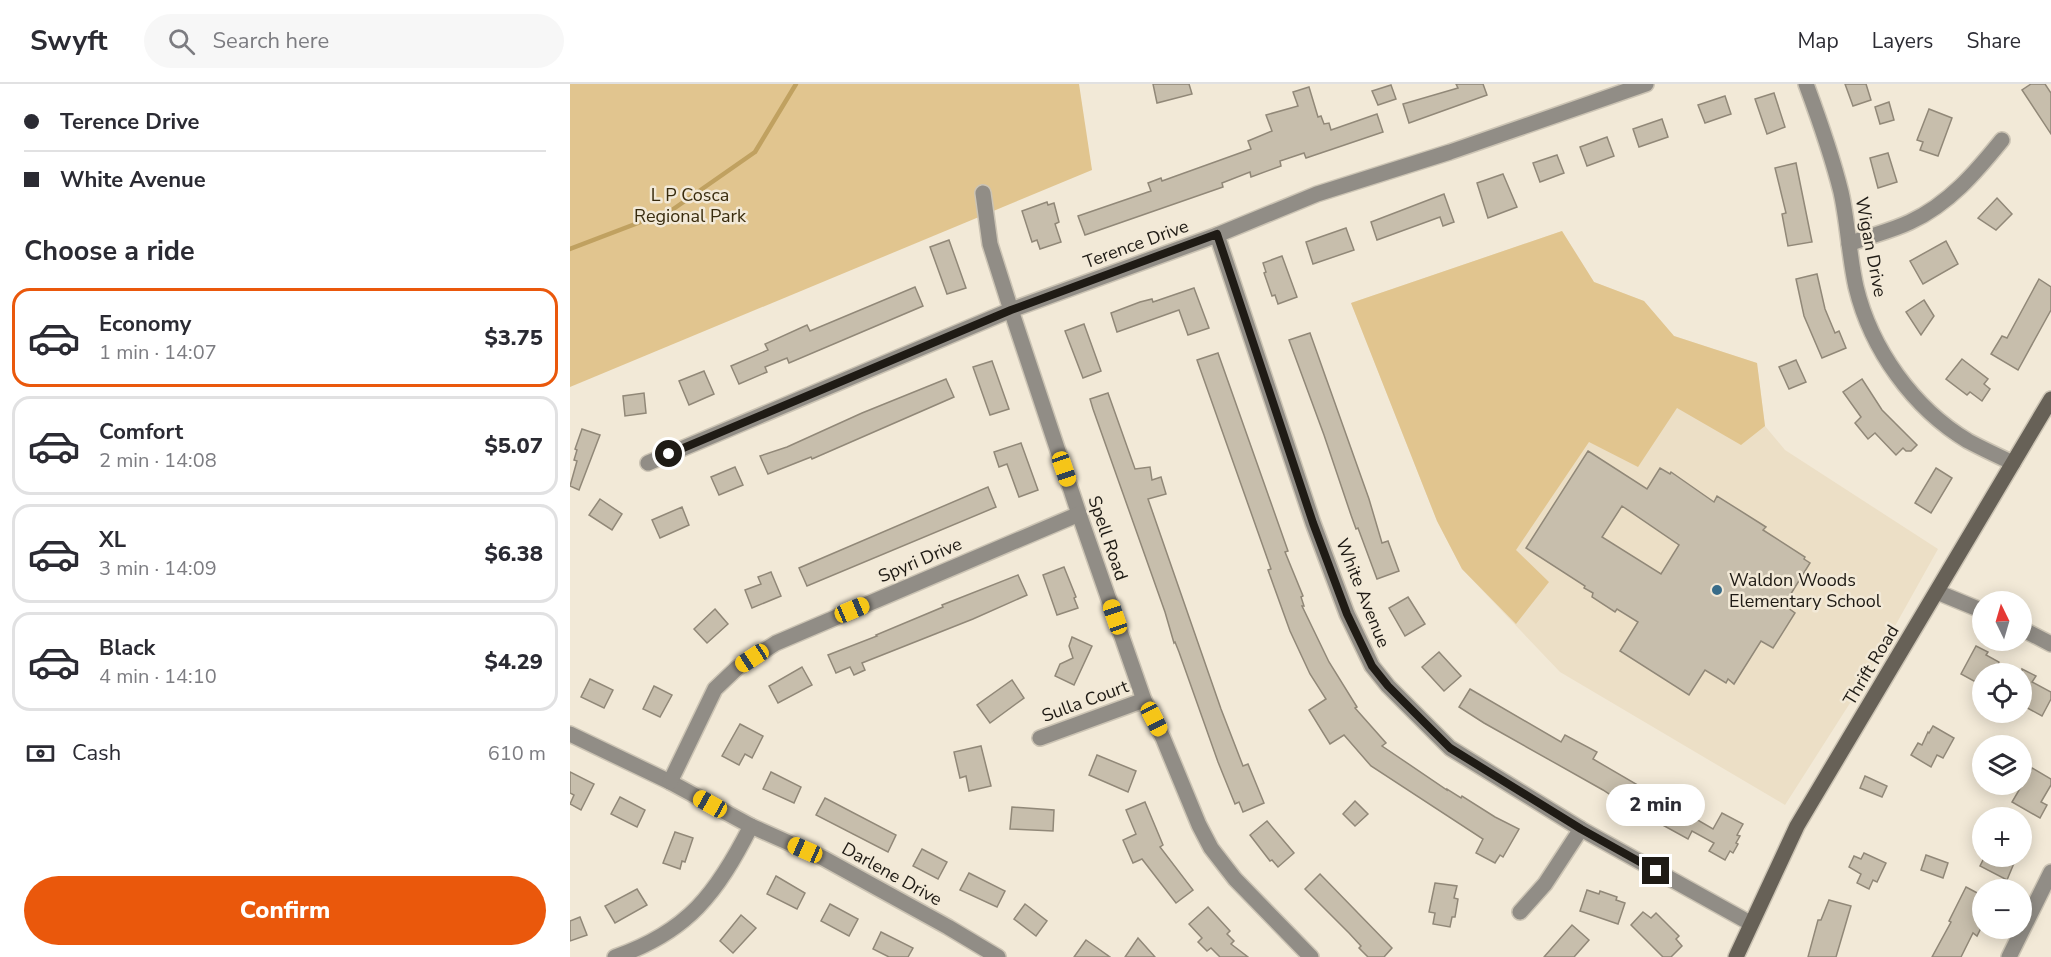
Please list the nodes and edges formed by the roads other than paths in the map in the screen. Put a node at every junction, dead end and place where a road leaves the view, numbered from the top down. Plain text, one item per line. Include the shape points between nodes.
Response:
1 (1646, 84) edge
2 (1806, 84) edge
3 (2002, 140) dead end
4 (983, 193) dead end
5 (1217, 234) junction
6 (1849, 244) junction
7 (1011, 310) junction
8 (2051, 399) edge
9 (648, 463) dead end
10 (2013, 463) junction
11 (1079, 514) junction
12 (1937, 592) junction
13 (1972, 606) edge
14 (2032, 634) edge
15 (2051, 644) edge
16 (1144, 700) junction
17 (570, 734) edge
18 (1040, 738) dead end
19 (670, 782) junction
20 (751, 826) junction
21 (1581, 829) junction
22 (2051, 872) edge
23 (1520, 912) dead end
24 (1750, 923) junction
25 (615, 957) edge
26 (998, 957) edge
27 (1311, 957) edge
28 (1736, 957) edge
29 (2009, 957) edge

1 - 5 street, Terence Drive via 1317,194
2 - 6 street, Wigan Drive via 1841,194
3 - 6 street via 1957,191 1938,206 1910,222
4 - 7 street, Spell Road via 990,244
5 - 7 street, Terence Drive
5 - 21 street, White Avenue via 1313,523 1347,614 1372,666 1450,748
6 - 10 street, Wigan Drive via 1861,305 1893,370 1948,426 1968,441
7 - 9 street, Terence Drive
7 - 11 street, Spell Road
8 - 10 street, Thrift Road
10 - 12 street, Thrift Road
11 - 16 street, Spell Road
11 - 19 street, Spyri Drive via 777,643 736,668 715,689
12 - 13 street
12 - 24 street, Thrift Road via 1797,826
14 - 15 street
16 - 18 street, Sulla Court
16 - 27 street, Spell Road via 1211,848 1235,879
17 - 19 street, Darlene Drive
19 - 20 street, Darlene Drive
20 - 25 street via 723,877 690,916 642,948
20 - 26 street, Darlene Drive via 823,858
21 - 23 street via 1545,884
21 - 24 street, White Avenue
22 - 29 street
24 - 28 street, Thrift Road

